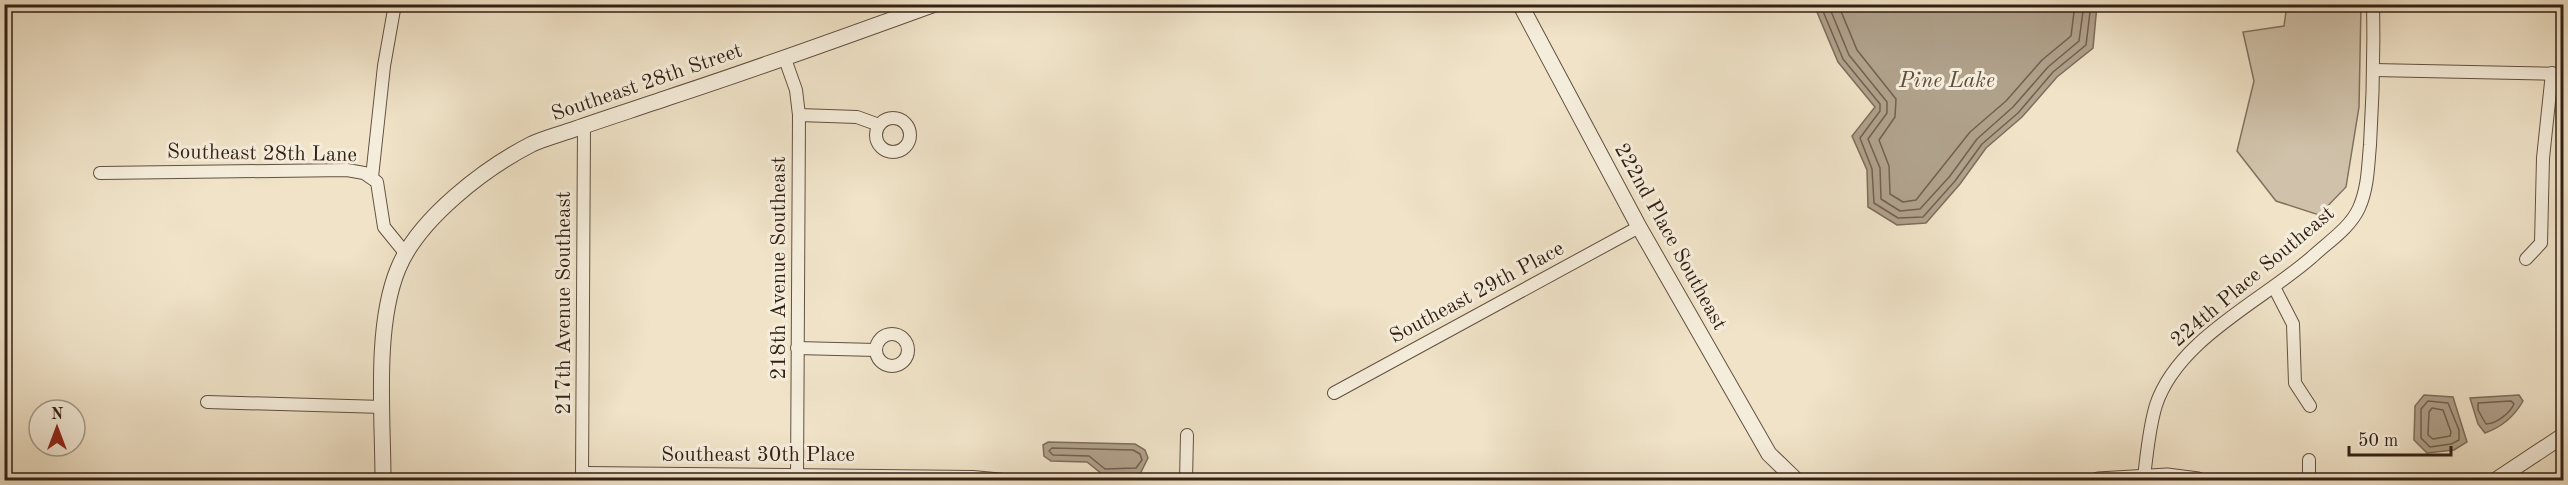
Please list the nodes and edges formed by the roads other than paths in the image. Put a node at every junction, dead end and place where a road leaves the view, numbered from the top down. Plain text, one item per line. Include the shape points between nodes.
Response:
1 (395, 4) edge
2 (935, 4) edge
3 (1520, 4) edge
4 (2373, 4) edge
5 (785, 59) junction
6 (2374, 70) junction
7 (2558, 73) edge
8 (799, 115) junction
9 (879, 125) dead end
10 (584, 126) junction
11 (100, 173) dead end
12 (372, 177) junction
13 (1639, 227) junction
14 (405, 254) junction
15 (2526, 259) dead end
16 (2274, 287) junction
17 (797, 348) junction
18 (876, 350) dead end
19 (1334, 393) dead end
20 (207, 402) dead end
21 (2310, 406) dead end
22 (383, 407) junction
23 (1187, 435) dead end
24 (2564, 435) edge
25 (2309, 460) dead end
26 (582, 477) edge
27 (797, 477) edge
28 (2148, 479) edge
29 (383, 480) edge
30 (1004, 480) edge
31 (1186, 480) edge
32 (1796, 480) edge
33 (2098, 480) edge
34 (2198, 480) edge
35 (2309, 480) edge
36 (2496, 480) edge

1 - 12 street
2 - 5 street, Southeast 28th Street
3 - 13 street, 222nd Place Southeast
4 - 6 street
5 - 8 street, 218th Avenue Southeast via 796,90
5 - 10 street, Southeast 28th Street
6 - 7 street
6 - 16 street, 224th Place Southeast via 2367,178 2358,211 2340,232
7 - 15 street via 2543,158 2541,243
8 - 9 street via 857,117
8 - 17 street, 218th Avenue Southeast
10 - 14 street, Southeast 28th Street via 535,143 487,172 438,214
10 - 26 street, 217th Avenue Southeast
11 - 12 street, Southeast 28th Lane via 347,170
12 - 14 street, Southeast 28th Lane via 379,192 384,227
13 - 19 street, Southeast 29th Place
13 - 32 street, 222nd Place Southeast via 1768,454
14 - 22 street, Southeast 28th Street via 392,283 386,314
16 - 21 street via 2293,324 2295,383
16 - 28 street, 224th Place Southeast via 2191,350 2174,373 2157,403 2149,432
17 - 18 street
17 - 27 street, 218th Avenue Southeast
20 - 22 street
22 - 29 street, Southeast 28th Street
23 - 31 street
24 - 36 street
25 - 35 street
26 - 27 street, Southeast 30th Place
27 - 30 street, Southeast 30th Place
28 - 33 street
28 - 34 street via 2167,476

